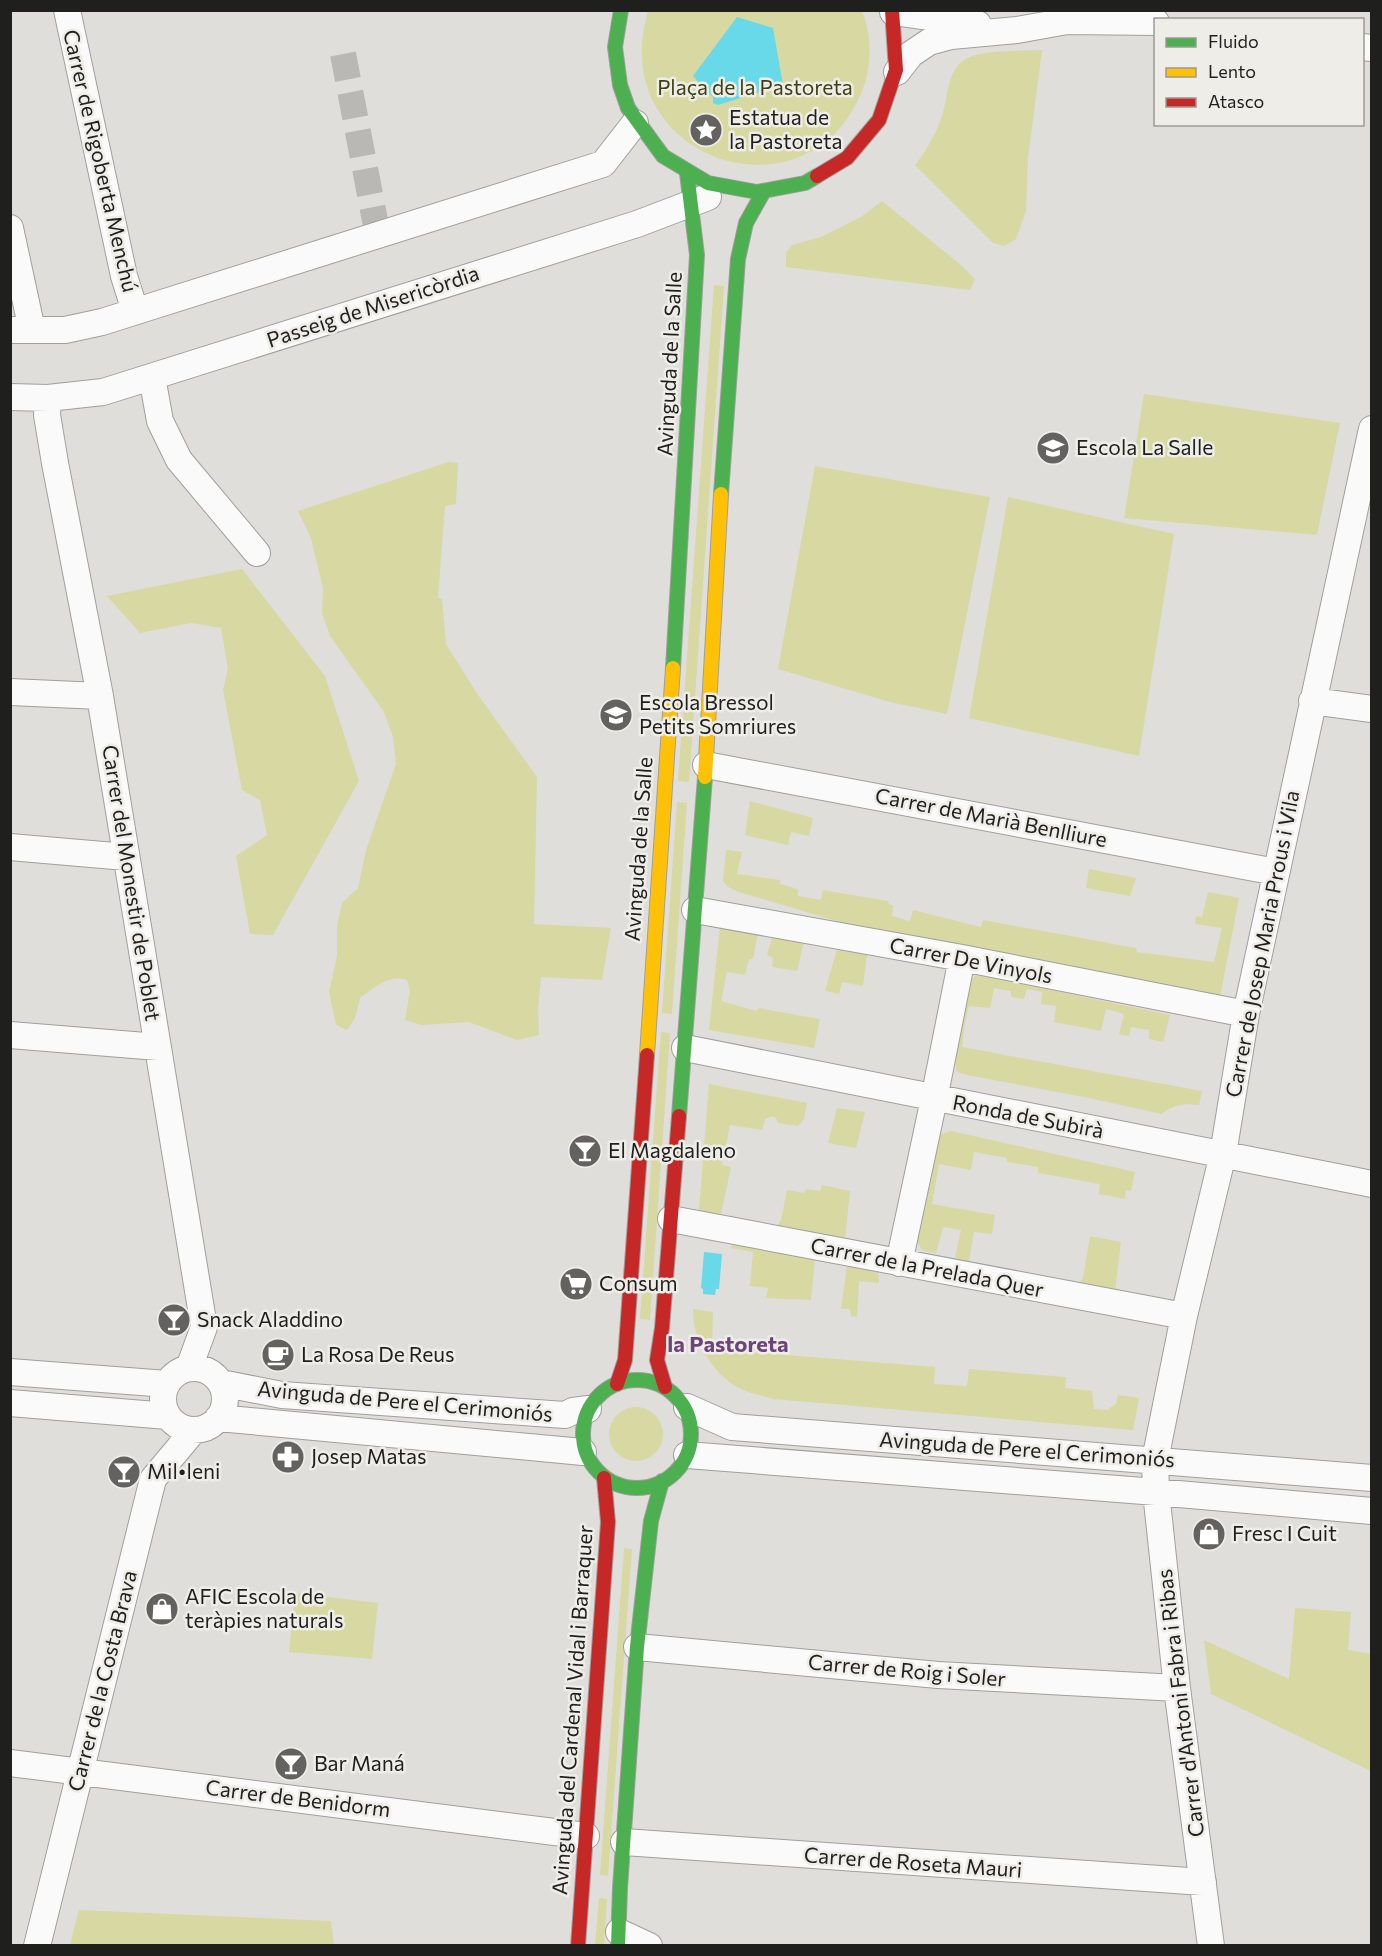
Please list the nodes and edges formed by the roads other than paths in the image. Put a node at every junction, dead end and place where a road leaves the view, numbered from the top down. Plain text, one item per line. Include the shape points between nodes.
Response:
1 (67, 10) edge
2 (621, 10) edge
3 (893, 11) edge
4 (1072, 16) edge
5 (1154, 22) edge
6 (1017, 30) junction
7 (897, 72) junction
8 (635, 123) junction
9 (687, 173) junction
10 (729, 189) junction
11 (764, 191) junction
12 (690, 203) junction
13 (10, 228) edge
14 (135, 311) junction
15 (21, 330) edge
16 (152, 377) junction
17 (10, 397) edge
18 (48, 398) junction
19 (1371, 429) edge
20 (257, 553) dead end
21 (10, 692) edge
22 (100, 696) junction
23 (1312, 701) junction
24 (1371, 709) edge
25 (706, 765) junction
26 (10, 847) edge
27 (126, 857) junction
28 (1276, 872) junction
29 (695, 910) junction
30 (962, 958) junction
31 (1246, 1014) junction
32 (10, 1035) edge
33 (158, 1047) junction
34 (684, 1048) junction
35 (934, 1099) junction
36 (1223, 1154) junction
37 (1371, 1184) edge
38 (671, 1219) junction
39 (898, 1263) junction
40 (1184, 1316) junction
41 (189, 1368) junction
42 (10, 1372) edge
43 (221, 1383) junction
44 (167, 1384) junction
45 (617, 1384) junction
46 (665, 1387) junction
47 (10, 1403) edge
48 (687, 1407) junction
49 (588, 1409) junction
50 (168, 1416) junction
51 (218, 1418) junction
52 (194, 1430) junction
53 (584, 1452) junction
54 (687, 1455) junction
55 (1155, 1460) junction
56 (604, 1478) junction
57 (1371, 1478) edge
58 (662, 1481) junction
59 (1066, 1485) junction
60 (1156, 1492) junction
61 (1371, 1511) edge
62 (637, 1647) junction
63 (1177, 1688) junction
64 (10, 1763) edge
65 (81, 1772) junction
66 (586, 1836) junction
67 (624, 1842) junction
68 (1203, 1882) junction
69 (619, 1939) edge
70 (37, 1946) edge
71 (578, 1946) edge
72 (649, 1946) edge
73 (1211, 1946) edge

1 - 14 street, Carrer de Rigoberta Menchú via 124,276
2 - 8 street via 615,59 618,81
3 - 6 street
3 - 7 street via 898,41
4 - 5 street
4 - 6 street
6 - 7 street via 929,42 911,54
7 - 11 street via 886,109 852,155 802,185
8 - 9 street via 660,153
8 - 14 street via 603,164
9 - 10 street
9 - 12 street, Avinguda de la Salle
10 - 11 street
10 - 12 street, Passeig de Misericòrdia
11 - 25 street via 749,214 738,259
12 - 16 street, Passeig de Misericòrdia via 637,224
12 - 45 street, Avinguda de la Salle via 697,255 679,574 635,1233 625,1360
13 - 15 street
14 - 15 street via 65,330
16 - 18 street, Passeig de Misericòrdia via 103,392
16 - 20 street via 160,421 179,460
17 - 18 street, Passeig de Misericòrdia
18 - 22 street, Carrer del Monestir de Poblet via 55,463
19 - 23 street, Carrer de Josep Maria Prous i Vila
21 - 22 street
22 - 27 street, Carrer del Monestir de Poblet
23 - 24 street
23 - 28 street, Carrer de Josep Maria Prous i Vila
25 - 28 street, Carrer de Marià Benlliure
25 - 29 street
26 - 27 street
27 - 33 street, Carrer del Monestir de Poblet
28 - 31 street, Carrer de Josep Maria Prous i Vila
29 - 30 street, Carrer De Vinyols
29 - 34 street
30 - 31 street, Carrer De Vinyols
30 - 35 street
31 - 36 street, Carrer de Josep Maria Prous i Vila
32 - 33 street
33 - 41 street, Carrer del Monestir de Poblet via 204,1327
34 - 35 street, Ronda de Subirà
34 - 38 street
35 - 36 street, Ronda de Subirà
35 - 39 street
36 - 37 street, Ronda de Subirà
36 - 40 street, Carrer de Josep Maria Prous i Vila
38 - 39 street, Carrer de la Prelada Quer
38 - 46 street via 657,1360
39 - 40 street, Carrer de la Prelada Quer
40 - 55 street, Carrer de Josep Maria Prous i Vila
41 - 43 street via 207,1371
41 - 44 street
42 - 44 street
43 - 49 street, Avinguda de Pere el Cerimoniós via 282,1395 565,1415
43 - 51 street via 225,1401
44 - 50 street via 163,1394
45 - 46 street via 633,1380
45 - 49 street via 595,1398
46 - 48 street
47 - 50 street
48 - 54 street via 693,1427
48 - 55 street, Avinguda de Pere el Cerimoniós via 732,1427
49 - 53 street via 581,1435
50 - 52 street via 183,1428
51 - 52 street via 211,1425
51 - 53 street, Avinguda de Pere el Cerimoniós
52 - 65 street, Carrer de la Costa Brava via 153,1479
53 - 56 street
54 - 58 street via 676,1471
54 - 59 street, Avinguda de Pere el Cerimoniós
55 - 57 street, Avinguda de Pere el Cerimoniós
55 - 59 street via 1136,1475 1090,1472
55 - 60 street, Carrer d'Antoni Fabra i Ribas
56 - 58 street via 633,1488
56 - 66 street, Avinguda del Cardenal Vidal i Barraquer via 608,1522
58 - 62 street via 651,1521
59 - 60 street, Avinguda de Pere el Cerimoniós
60 - 61 street, Avinguda de Pere el Cerimoniós
60 - 63 street, Carrer d'Antoni Fabra i Ribas
62 - 63 street, Carrer de Roig i Soler via 938,1675
62 - 67 street
63 - 68 street, Carrer d'Antoni Fabra i Ribas
64 - 65 street, Carrer de Benidorm
65 - 66 street, Carrer de Benidorm
65 - 70 street, Carrer de la Costa Brava
66 - 71 street, Avinguda del Cardenal Vidal i Barraquer
67 - 68 street, Carrer de Roseta Mauri
67 - 69 street
68 - 73 street, Carrer d'Antoni Fabra i Ribas
69 - 72 street

